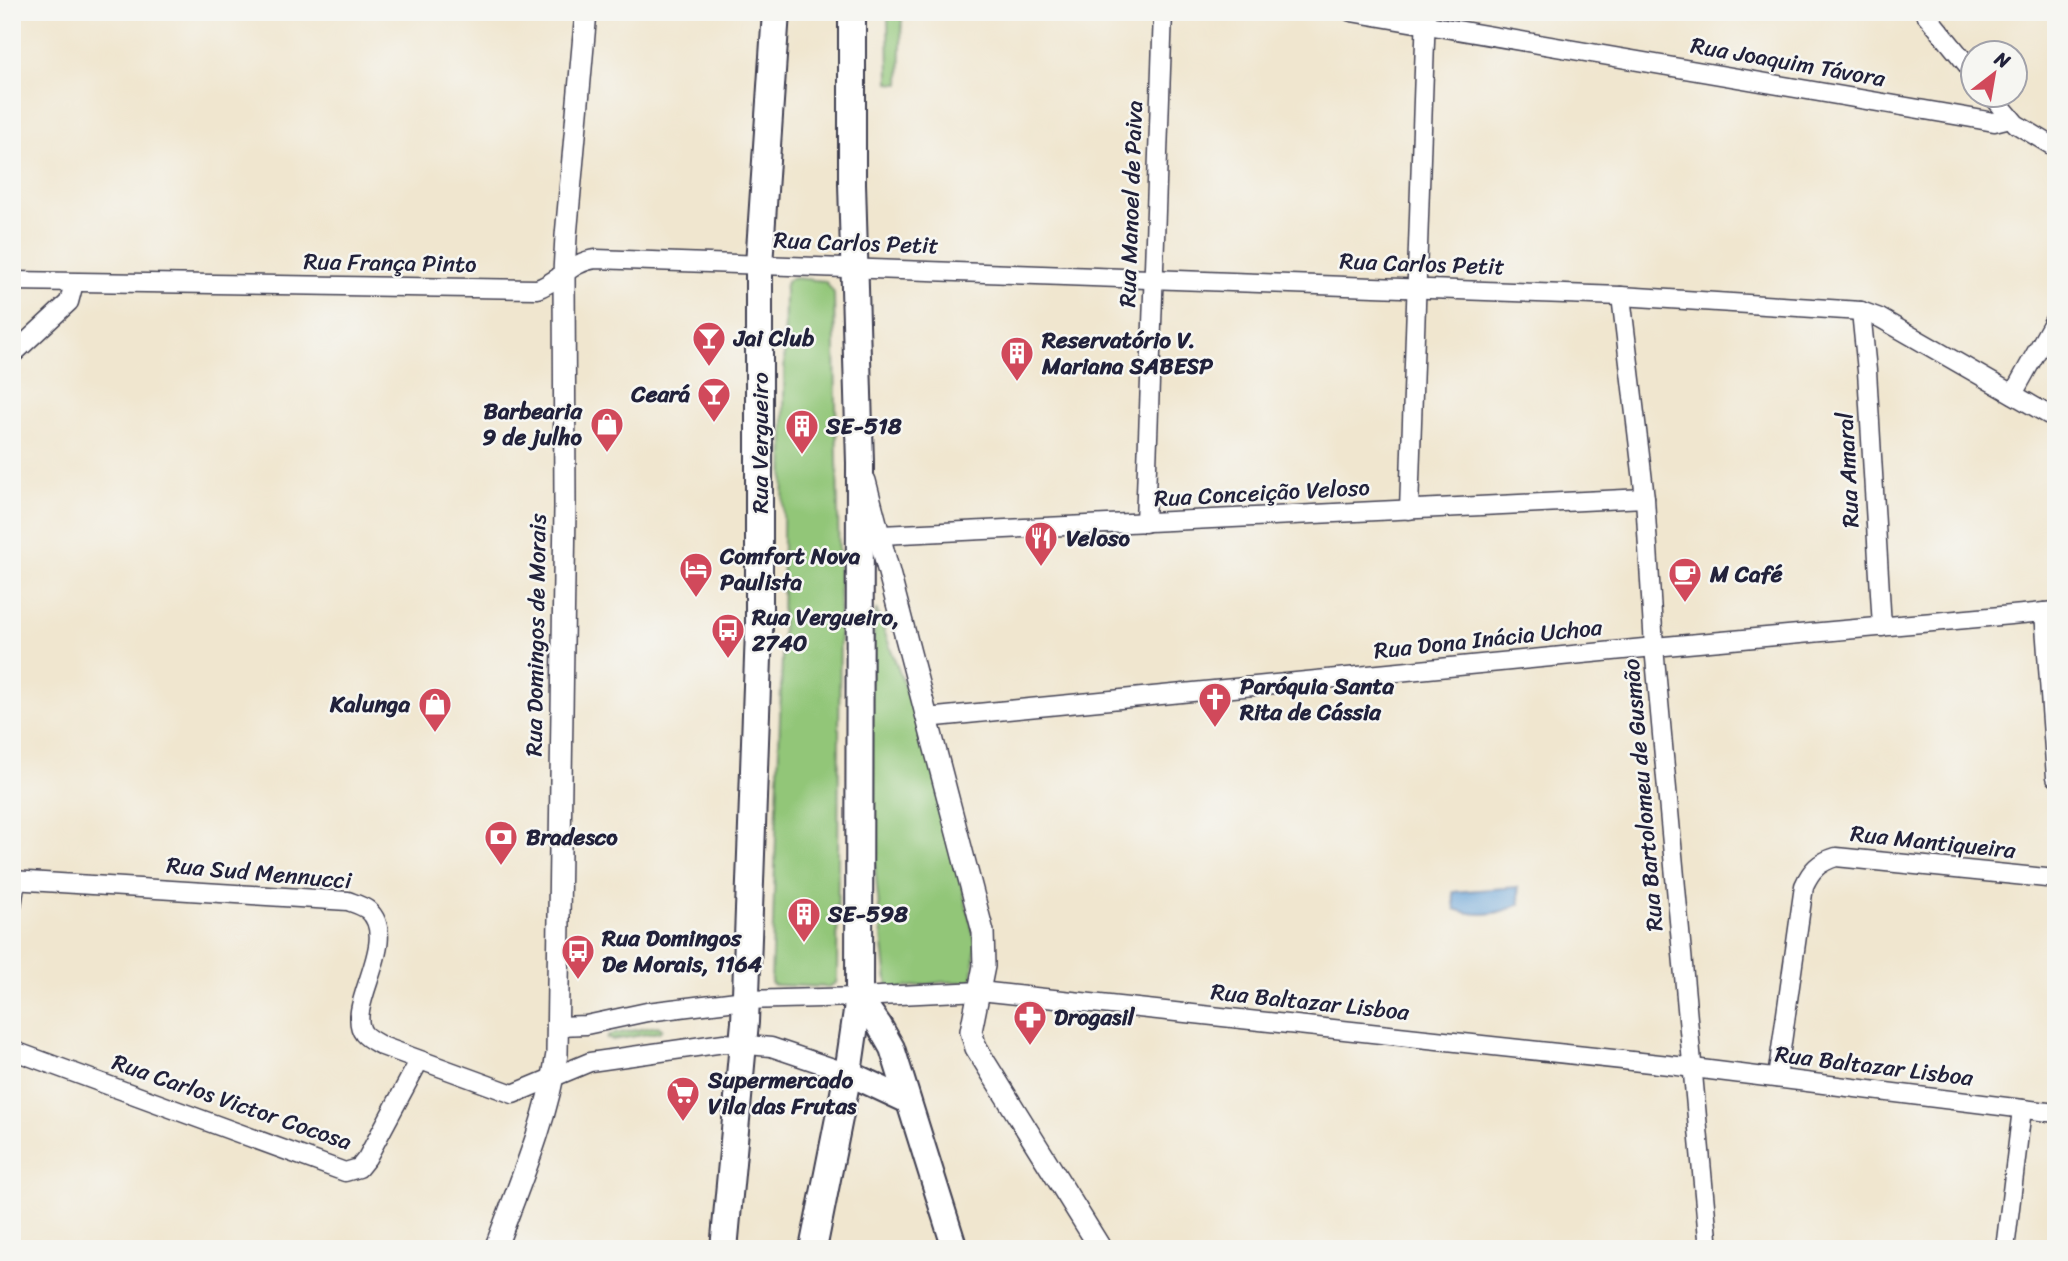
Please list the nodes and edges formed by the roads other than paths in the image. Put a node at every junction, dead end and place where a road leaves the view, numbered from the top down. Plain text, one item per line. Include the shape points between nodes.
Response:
1 (586, 12) edge
2 (776, 12) edge
3 (852, 12) edge
4 (1163, 12) edge
5 (1351, 12) edge
6 (1924, 12) edge
7 (1426, 18) edge
8 (1960, 57) edge
9 (2002, 108) edge
10 (2010, 118) junction
11 (2056, 148) edge
12 (759, 265) junction
13 (854, 268) junction
14 (564, 273) junction
15 (1153, 278) junction
16 (12, 281) edge
17 (74, 283) junction
18 (1416, 289) junction
19 (1621, 296) junction
20 (1861, 311) junction
21 (2056, 317) edge
22 (12, 355) edge
23 (2013, 394) junction
24 (2056, 419) edge
25 (860, 463) junction
26 (1645, 498) junction
27 (1409, 510) junction
28 (1145, 523) junction
29 (881, 534) junction
30 (2050, 612) edge
31 (1882, 627) junction
32 (1654, 648) junction
33 (926, 718) junction
34 (2056, 777) edge
35 (2056, 879) edge
36 (14, 880) edge
37 (12, 906) edge
38 (980, 991) junction
39 (859, 998) junction
40 (745, 1000) junction
41 (559, 1026) junction
42 (743, 1044) junction
43 (12, 1050) edge
44 (419, 1061) junction
45 (1692, 1068) junction
46 (848, 1073) junction
47 (554, 1076) junction
48 (1777, 1079) junction
49 (908, 1101) junction
50 (2022, 1109) junction
51 (2056, 1114) edge
52 (495, 1249) edge
53 (724, 1249) edge
54 (813, 1249) edge
55 (955, 1249) edge
56 (1101, 1249) edge
57 (1709, 1249) edge
58 (2006, 1249) edge

1 - 14 street, Rua Domingos de Morais
2 - 12 main road, Rua Vergueiro
3 - 13 main road
4 - 15 street, Rua Manoel de Paiva
5 - 7 street, Rua Joaquim Távora
6 - 8 street
7 - 10 street, Rua Joaquim Távora via 1994,122
7 - 18 street
9 - 10 street
10 - 11 street
12 - 13 street, Rua Carlos Petit
12 - 14 street, Rua França Pinto via 596,260
12 - 40 main road, Rua Vergueiro via 759,630
13 - 15 street, Rua Carlos Petit
13 - 25 main road
14 - 17 street, Rua França Pinto via 537,289
14 - 41 street, Rua Domingos de Morais
15 - 18 street, Rua Carlos Petit
15 - 28 street, Rua Manoel de Paiva
16 - 17 street, Rua França Pinto
17 - 22 street via 69,302
18 - 19 street, Rua Carlos Petit
18 - 27 street
19 - 20 street, Rua Carlos Petit
19 - 26 street, Rua Bartolomeu de Gusmão
20 - 23 street, Rua Carlos Petit via 1880,317
20 - 31 street, Rua Amaral
21 - 23 street
23 - 24 street, Rua Carlos Petit
25 - 29 street
25 - 39 main road
26 - 27 street, Rua Conceição Veloso
26 - 32 street, Rua Bartolomeu de Gusmão
27 - 28 street, Rua Conceição Veloso
28 - 29 street, Rua Conceição Veloso
29 - 33 street
30 - 31 street, Rua Dona Inácia Uchoa
30 - 34 street
31 - 32 street, Rua Dona Inácia Uchoa
32 - 33 street, Rua Dona Inácia Uchoa
32 - 45 street, Rua Bartolomeu de Gusmão
33 - 38 street via 983,932
35 - 48 street, Rua Mantiqueira via 1836,857 1823,860 1804,886
36 - 37 street
36 - 44 street, Rua Sud Mennucci via 348,901 368,909 377,925 379,945 359,1020 364,1034
38 - 39 street, Rua Baltazar Lisboa
38 - 45 street, Rua Baltazar Lisboa
38 - 56 street via 971,1031 976,1048
39 - 40 street, Rua Baltazar Lisboa
39 - 46 main road
39 - 49 main road via 892,1048
40 - 41 street, Rua Baltazar Lisboa
40 - 42 main road, Rua Vergueiro
41 - 47 street, Rua Domingos de Morais
42 - 46 street, Rua Sud Mennucci via 771,1047
42 - 47 street, Rua Sud Mennucci via 702,1045 590,1062
42 - 53 main road, Rua Vergueiro
43 - 44 street, Rua Carlos Victor Cocosa via 345,1172 359,1168 368,1158
44 - 47 street, Rua Sud Mennucci via 513,1094
45 - 48 street, Rua Baltazar Lisboa
45 - 57 street, Rua Bartolomeu de Gusmão
46 - 49 main road
46 - 54 main road
47 - 52 street, Rua Domingos de Morais via 538,1134
48 - 50 street, Rua Baltazar Lisboa
49 - 55 main road
50 - 51 street, Rua Baltazar Lisboa
50 - 58 street

